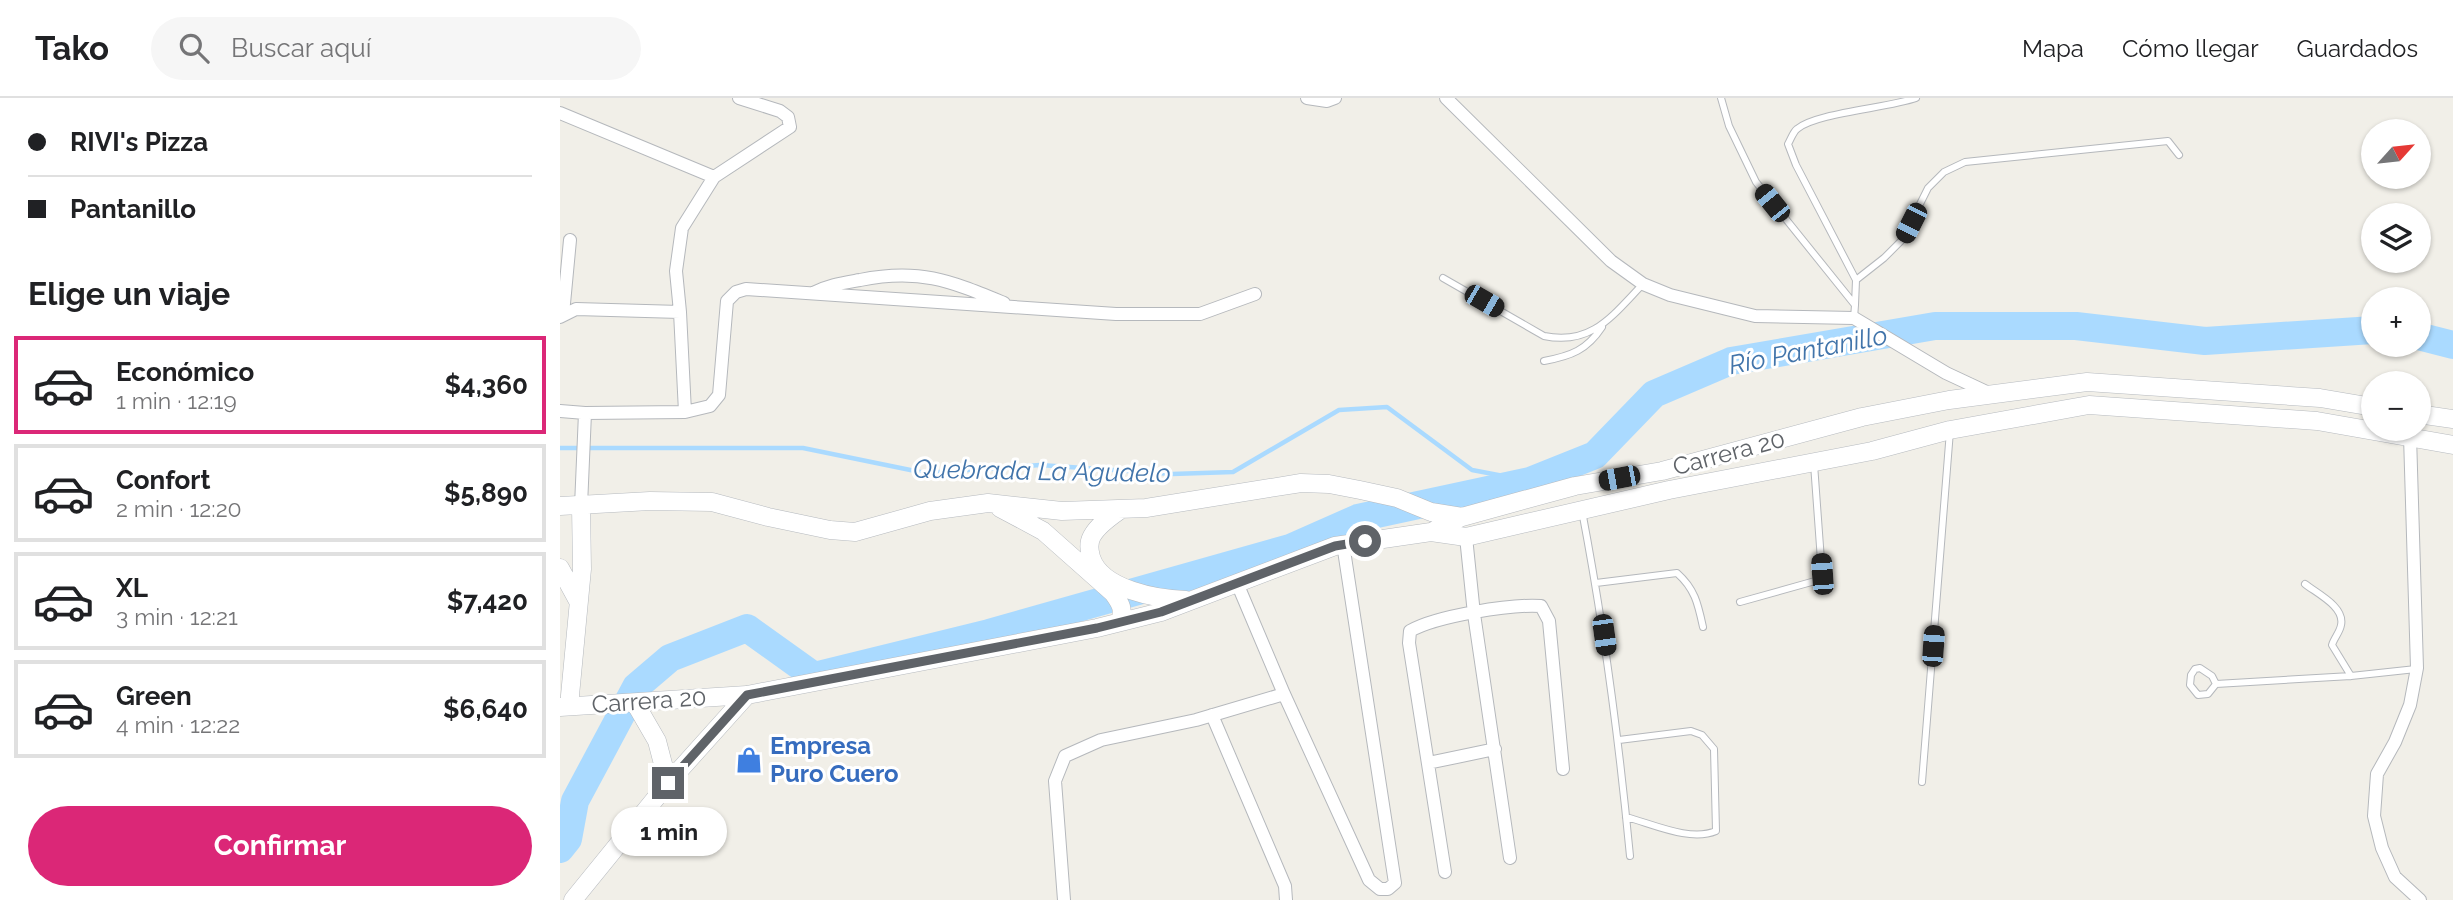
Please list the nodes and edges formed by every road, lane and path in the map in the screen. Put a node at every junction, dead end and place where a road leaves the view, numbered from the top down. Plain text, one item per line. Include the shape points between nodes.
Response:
1 (739, 98) edge
2 (1307, 98) edge
3 (1335, 98) edge
4 (1446, 98) edge
5 (1721, 98) edge
6 (1916, 98) edge
7 (560, 113) edge
8 (2179, 155) dead end
9 (713, 177) junction
10 (570, 240) dead end
11 (1443, 278) dead end
12 (1856, 280) junction
13 (1643, 284) junction
14 (813, 293) junction
15 (1255, 293) dead end
16 (1015, 307) junction
17 (680, 312) junction
18 (562, 315) edge
19 (1858, 315) junction
20 (1603, 325) junction
21 (1544, 361) dead end
22 (1993, 395) junction
23 (2361, 405) edge
24 (560, 411) edge
25 (685, 412) junction
26 (585, 413) junction
27 (2431, 416) edge
28 (2453, 419) edge
29 (2361, 428) edge
30 (1950, 430) junction
31 (2431, 440) edge
32 (2410, 441) edge
33 (2453, 445) edge
34 (1814, 462) junction
35 (988, 503) junction
36 (560, 506) edge
37 (581, 506) junction
38 (1119, 510) junction
39 (1582, 510) junction
40 (1462, 517) junction
41 (1431, 532) junction
42 (1466, 537) junction
43 (1343, 544) junction
44 (560, 568) edge
45 (1237, 583) junction
46 (1596, 583) junction
47 (2305, 584) dead end
48 (1127, 592) junction
49 (1193, 600) junction
50 (578, 601) junction
51 (1740, 602) dead end
52 (1474, 614) junction
53 (1120, 622) junction
54 (1703, 627) dead end
55 (2417, 668) junction
56 (2351, 676) junction
57 (2216, 684) junction
58 (1284, 694) junction
59 (747, 695) junction
60 (633, 702) junction
61 (565, 707) edge
62 (1212, 715) junction
63 (1619, 740) junction
64 (1494, 749) junction
65 (1428, 763) junction
66 (1563, 769) dead end
67 (1922, 782) dead end
68 (668, 783) junction
69 (1626, 817) junction
70 (1630, 856) dead end
71 (1510, 858) dead end
72 (1445, 872) dead end
73 (1378, 895) edge
74 (573, 900) edge
75 (1064, 900) edge
76 (1286, 900) edge
77 (2420, 900) edge

1 - 9 street via 780,111 788,117 790,127
2 - 3 street
4 - 13 street via 1611,261
5 - 19 lane via 1756,182
6 - 12 lane via 1815,119 1796,130 1788,144
7 - 9 street
8 - 12 lane via 2168,141 1965,162 1944,172 1928,188 1902,240
9 - 17 street via 682,228 676,271
10 - 18 street
11 - 20 lane via 1544,336 1570,339
12 - 19 lane
13 - 19 street via 1755,316
13 - 20 lane
14 - 16 street
14 - 16 street via 889,274 918,275 950,281
14 - 25 street via 736,292 727,301 719,395 710,406
15 - 16 street via 1200,314
17 - 18 street via 576,309
17 - 25 street
19 - 22 street via 1947,373
20 - 21 lane via 1591,343
22 - 23 main road, Carrera 20 via 2087,382 2320,398
22 - 40 main road, Carrera 20 via 1862,417 1662,471 1576,486
24 - 26 street
25 - 26 street
26 - 37 street
27 - 28 main road
29 - 30 main road, Carrera 20 via 2089,405
30 - 34 main road, Carrera 20
30 - 67 lane
31 - 33 main road, Carrera 20
32 - 55 street
34 - 39 main road, Carrera 20
34 - 51 lane via 1822,574 1815,581
35 - 37 main road via 930,511 856,533 712,502
35 - 38 main road via 1062,511
35 - 48 main road via 1043,531
36 - 37 main road
37 - 50 main road
38 - 40 main road via 1301,483 1397,498 1431,512
38 - 48 main road via 1092,536 1089,548 1092,562
39 - 42 main road, Carrera 20
39 - 46 lane
40 - 41 main road, Carrera 20
41 - 42 main road, Carrera 20
41 - 43 main road, Carrera 20
42 - 52 street
43 - 45 main road, Carrera 20
43 - 73 street via 1395,883
44 - 50 main road
45 - 49 main road, Carrera 20
45 - 58 street
46 - 54 lane via 1677,573 1698,600
46 - 63 lane
47 - 56 lane via 2341,615 2332,645
48 - 49 main road
48 - 53 main road
49 - 53 main road, Carrera 20
50 - 61 main road
52 - 64 street
52 - 65 street via 1422,624 1410,631
52 - 66 street via 1541,606 1549,621
53 - 59 main road, Carrera 20
55 - 56 lane
55 - 77 street via 2410,705 2377,774 2374,816 2395,877
56 - 57 lane
57 - 57 lane via 2200,668 2191,676 2190,685 2198,695 2208,694
58 - 62 street
58 - 73 street
59 - 60 main road, Carrera 20
59 - 68 main road
60 - 61 main road, Carrera 20
60 - 68 main road via 657,741
62 - 75 street via 1101,740 1065,756 1055,781
62 - 76 street via 1285,886
63 - 69 lane
63 - 69 lane via 1691,732 1702,735 1714,749 1716,831 1688,834
64 - 65 street
64 - 71 street
65 - 72 street
68 - 74 main road
69 - 70 lane

